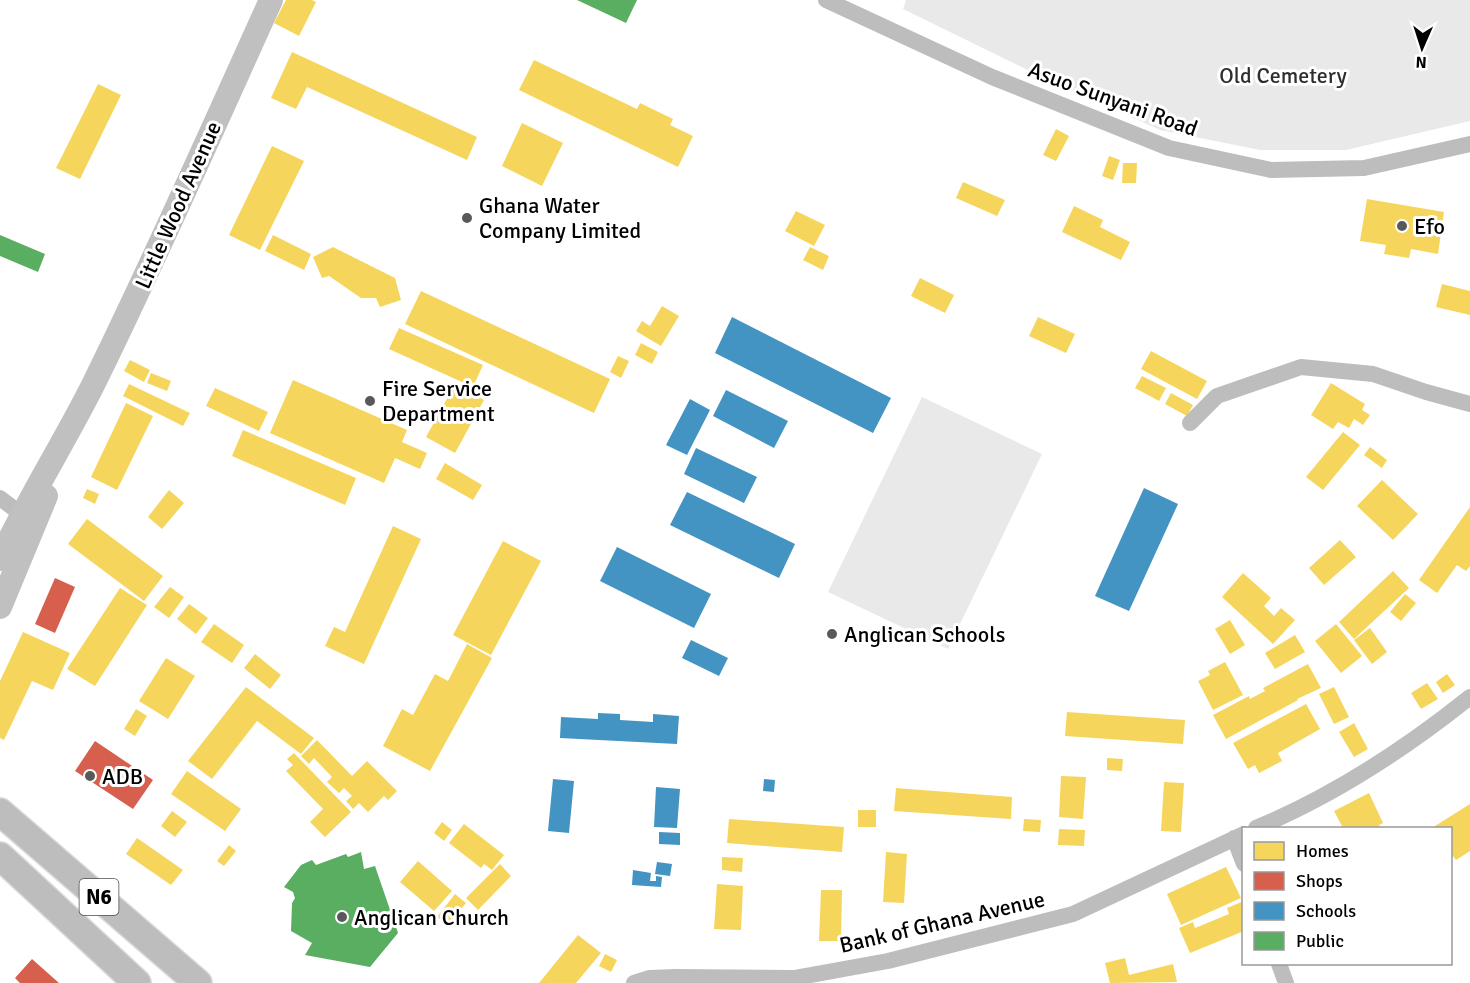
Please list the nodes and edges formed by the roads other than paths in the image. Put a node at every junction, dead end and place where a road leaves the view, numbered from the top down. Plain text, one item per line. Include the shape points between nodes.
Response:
1 (271, 0) edge
2 (826, 0) edge
3 (1470, 144) edge
4 (1470, 404) edge
5 (82, 408) junction
6 (1190, 423) dead end
7 (0, 498) edge
8 (21, 514) junction
9 (0, 559) edge
10 (0, 607) edge
11 (1470, 697) edge
12 (0, 812) edge
13 (1258, 827) edge
14 (1239, 836) edge
15 (1242, 853) edge
16 (0, 856) edge
17 (1280, 965) edge
18 (795, 980) edge
19 (137, 983) edge
20 (198, 983) edge
21 (634, 983) edge
22 (1286, 983) edge

1 - 5 street, Little Wood Avenue via 135,301
2 - 3 street, Asuo Sunyani Road via 992,77 1168,148 1270,170 1364,168
4 - 6 street via 1372,374 1301,367 1217,396
5 - 8 street, Little Wood Avenue
5 - 10 street, Little Wood Avenue
7 - 8 street
8 - 9 street, Little Wood Avenue
11 - 13 street via 1347,783
12 - 20 main road, N6
14 - 15 street
14 - 18 street, Bank of Ghana Avenue via 1073,914
16 - 19 main road, N6
17 - 22 street
18 - 21 street, Bank of Ghana Avenue via 675,977

